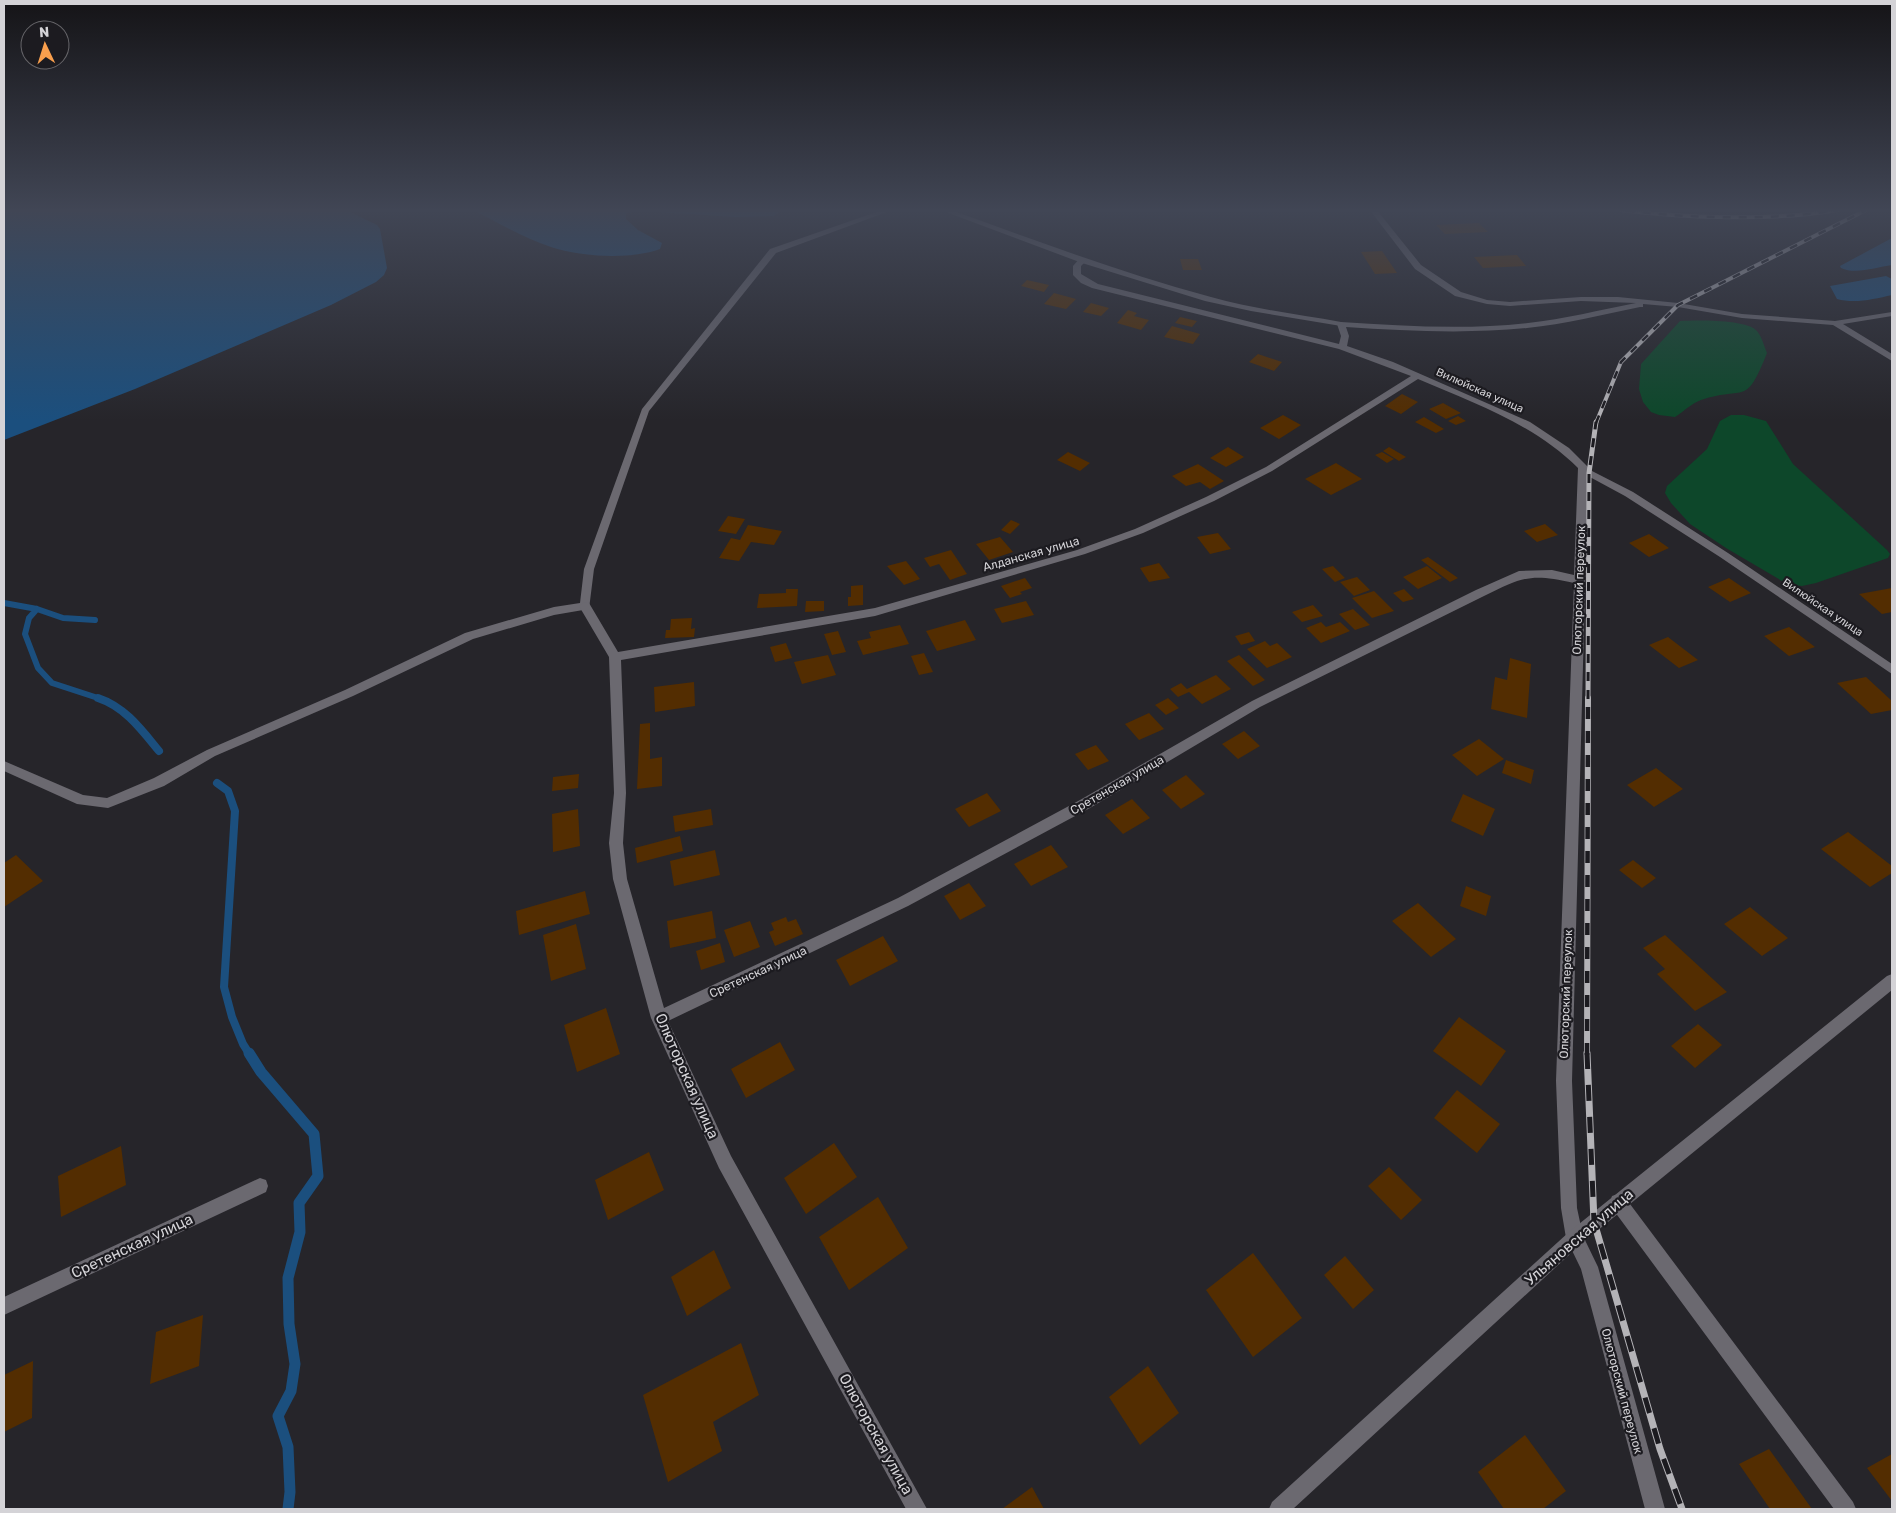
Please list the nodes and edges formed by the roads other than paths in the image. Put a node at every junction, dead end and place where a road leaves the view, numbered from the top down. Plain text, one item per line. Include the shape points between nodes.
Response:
1 (751, 280) edge
2 (1083, 280) edge
3 (1146, 280) edge
4 (1437, 280) edge
5 (1653, 303) junction
6 (1892, 314) edge
7 (1835, 323) junction
8 (1341, 324) junction
9 (1342, 347) junction
10 (1892, 358) edge
11 (1417, 376) junction
12 (1583, 467) junction
13 (1579, 580) junction
14 (585, 606) junction
15 (615, 657) junction
16 (1892, 670) edge
17 (4, 766) edge
18 (1892, 981) edge
19 (659, 1018) junction
20 (260, 1186) dead end
21 (1618, 1202) junction
22 (1575, 1238) junction
23 (4, 1306) edge
24 (918, 1509) edge
25 (1279, 1509) edge
26 (1655, 1509) edge
27 (1846, 1509) edge

1 - 14 street via 645,411 589,569
2 - 9 street, Вилюйская улица via 1095,286
3 - 8 street via 1251,310
4 - 5 street via 1458,294 1487,302 1510,304 1618,299
5 - 7 street via 1742,316
5 - 8 street via 1512,327 1399,328
6 - 7 street
7 - 10 street
8 - 9 street via 1345,336
9 - 11 street, Вилюйская улица
11 - 12 street, Вилюйская улица via 1527,424 1566,450
11 - 15 street, Алданская улица via 1341,425 1210,500 1081,552 875,612
12 - 13 street, Олюторский переулок
12 - 16 street, Вилюйская улица via 1724,555
13 - 19 street, Сретенская улица via 1552,574 1519,575 1480,593 1256,704 1085,804 903,902
13 - 22 street, Олюторский переулок via 1564,1081 1569,1208
14 - 15 street, Олюторская улица
14 - 17 street via 554,611 470,636 108,803 82,800
15 - 19 street, Олюторская улица via 620,793 616,843 620,879
18 - 21 street, Ульяновская улица
19 - 24 street, Олюторская улица via 726,1162
20 - 23 street, Сретенская улица
21 - 22 street, Ульяновская улица
21 - 27 street
22 - 25 street, Ульяновская улица
22 - 26 street, Олюторский переулок via 1590,1267

